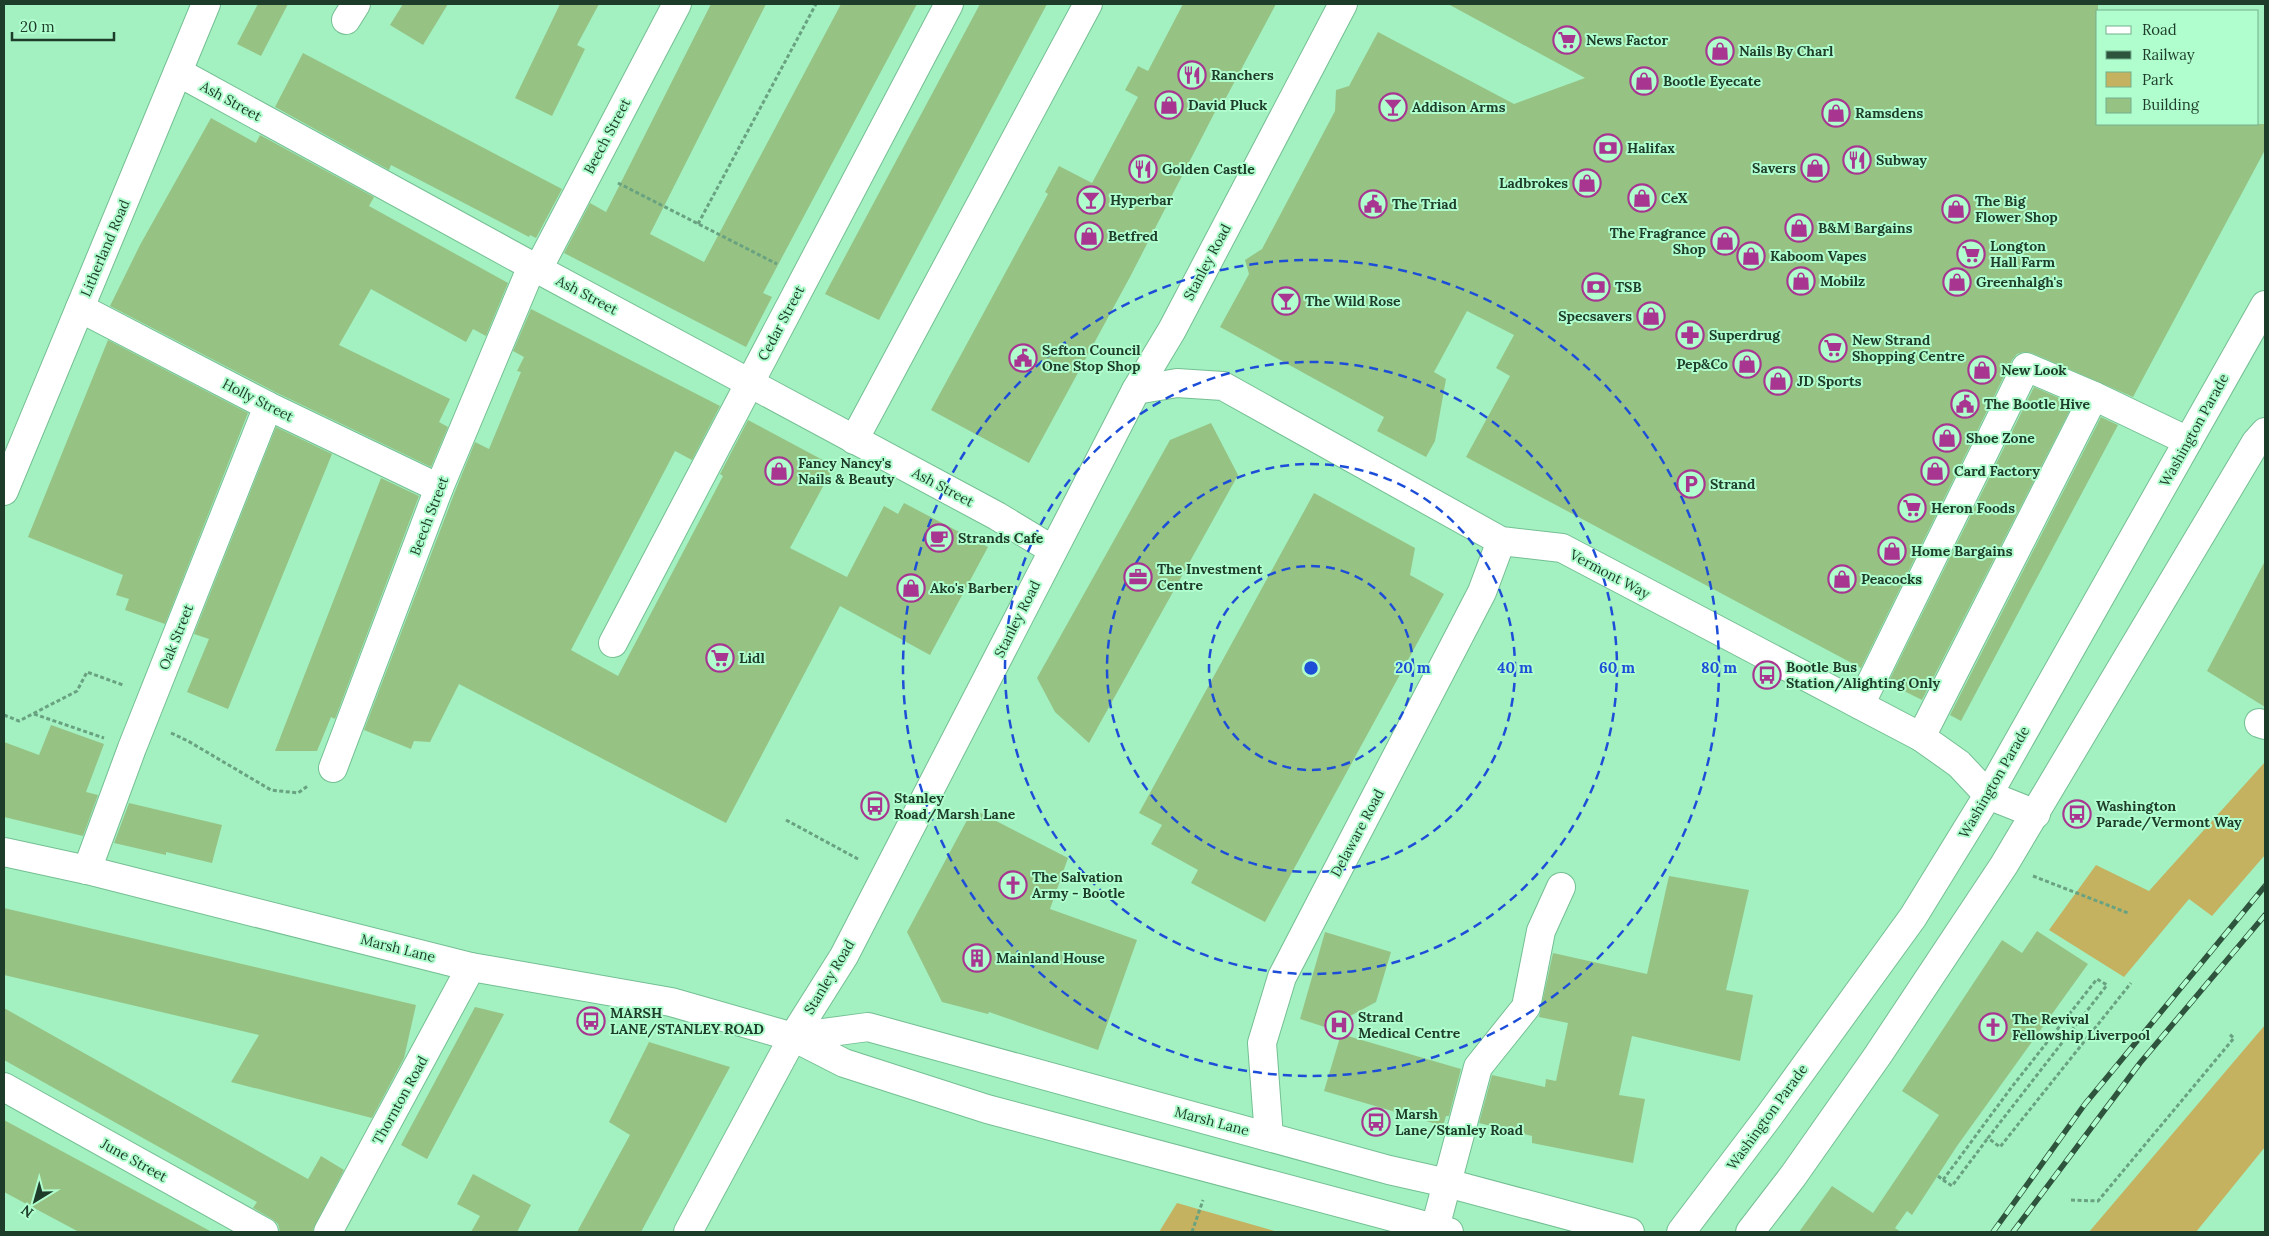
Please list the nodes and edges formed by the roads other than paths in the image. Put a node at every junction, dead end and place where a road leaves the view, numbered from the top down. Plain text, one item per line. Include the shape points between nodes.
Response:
1 (206, 4) edge
2 (677, 4) edge
3 (948, 4) edge
4 (1088, 4) edge
5 (1343, 4) edge
6 (178, 72) junction
7 (535, 268) junction
8 (2265, 305) edge
9 (80, 308) junction
10 (750, 382) junction
11 (1136, 390) junction
12 (2094, 396) junction
13 (268, 406) junction
14 (2265, 432) edge
15 (854, 440) junction
16 (2188, 441) junction
17 (439, 488) junction
18 (4, 492) edge
19 (1501, 541) junction
20 (1053, 550) junction
21 (613, 642) dead end
22 (1860, 704) junction
23 (1921, 737) junction
24 (333, 768) road end
25 (1988, 795) junction
26 (2036, 814) junction
27 (4, 852) edge
28 (87, 870) junction
29 (1561, 887) dead end
30 (471, 967) junction
31 (793, 1037) junction
32 (4, 1087) edge
33 (1269, 1137) junction
34 (1447, 1183) junction
35 (1442, 1230) edge
36 (264, 1232) edge
37 (328, 1232) edge
38 (688, 1232) edge
39 (1630, 1232) edge
40 (1680, 1232) edge
41 (1750, 1232) edge

1 - 6 street, Litherland Road
2 - 7 street, Beech Street
3 - 10 street, Cedar Street
4 - 15 street
5 - 11 street, Stanley Road via 1176,321
6 - 7 street, Ash Street
6 - 9 street, Litherland Road
7 - 10 street, Ash Street
7 - 17 street, Beech Street
8 - 16 street, Washington Parade
9 - 13 street, Holly Street
9 - 18 street, Litherland Road
10 - 15 street, Ash Street
10 - 21 street, Cedar Street
11 - 19 street, Vermont Way via 1177,383 1223,386
11 - 20 street, Stanley Road
12 - 16 street
12 - 22 street via 2026,368
12 - 23 street
13 - 17 street, Holly Street
13 - 28 street, Oak Street
14 - 26 street via 2256,442
15 - 20 street, Ash Street via 997,516
16 - 25 street, Washington Parade
17 - 24 street, Beech Street
19 - 22 street, Vermont Way via 1562,548
19 - 33 street, Delaware Road via 1482,592 1282,977 1262,1043
20 - 31 street, Stanley Road via 844,956
22 - 23 street, Vermont Way
23 - 25 street, Vermont Way via 1959,764
25 - 26 street, Vermont Way
25 - 40 street, Washington Parade via 1912,917 1758,1131
26 - 41 street via 1878,1055
27 - 28 street, Marsh Lane
28 - 30 street, Marsh Lane
29 - 34 street via 1540,931 1526,1007 1478,1067
30 - 31 street, Marsh Lane via 671,1002
30 - 37 street, Thornton Road
31 - 33 street, Marsh Lane via 868,1027
31 - 35 street, Marsh Lane via 844,1063 987,1109
31 - 38 street, Stanley Road
32 - 36 street, June Street
33 - 34 street, Marsh Lane
34 - 35 street
34 - 39 street, Marsh Lane

